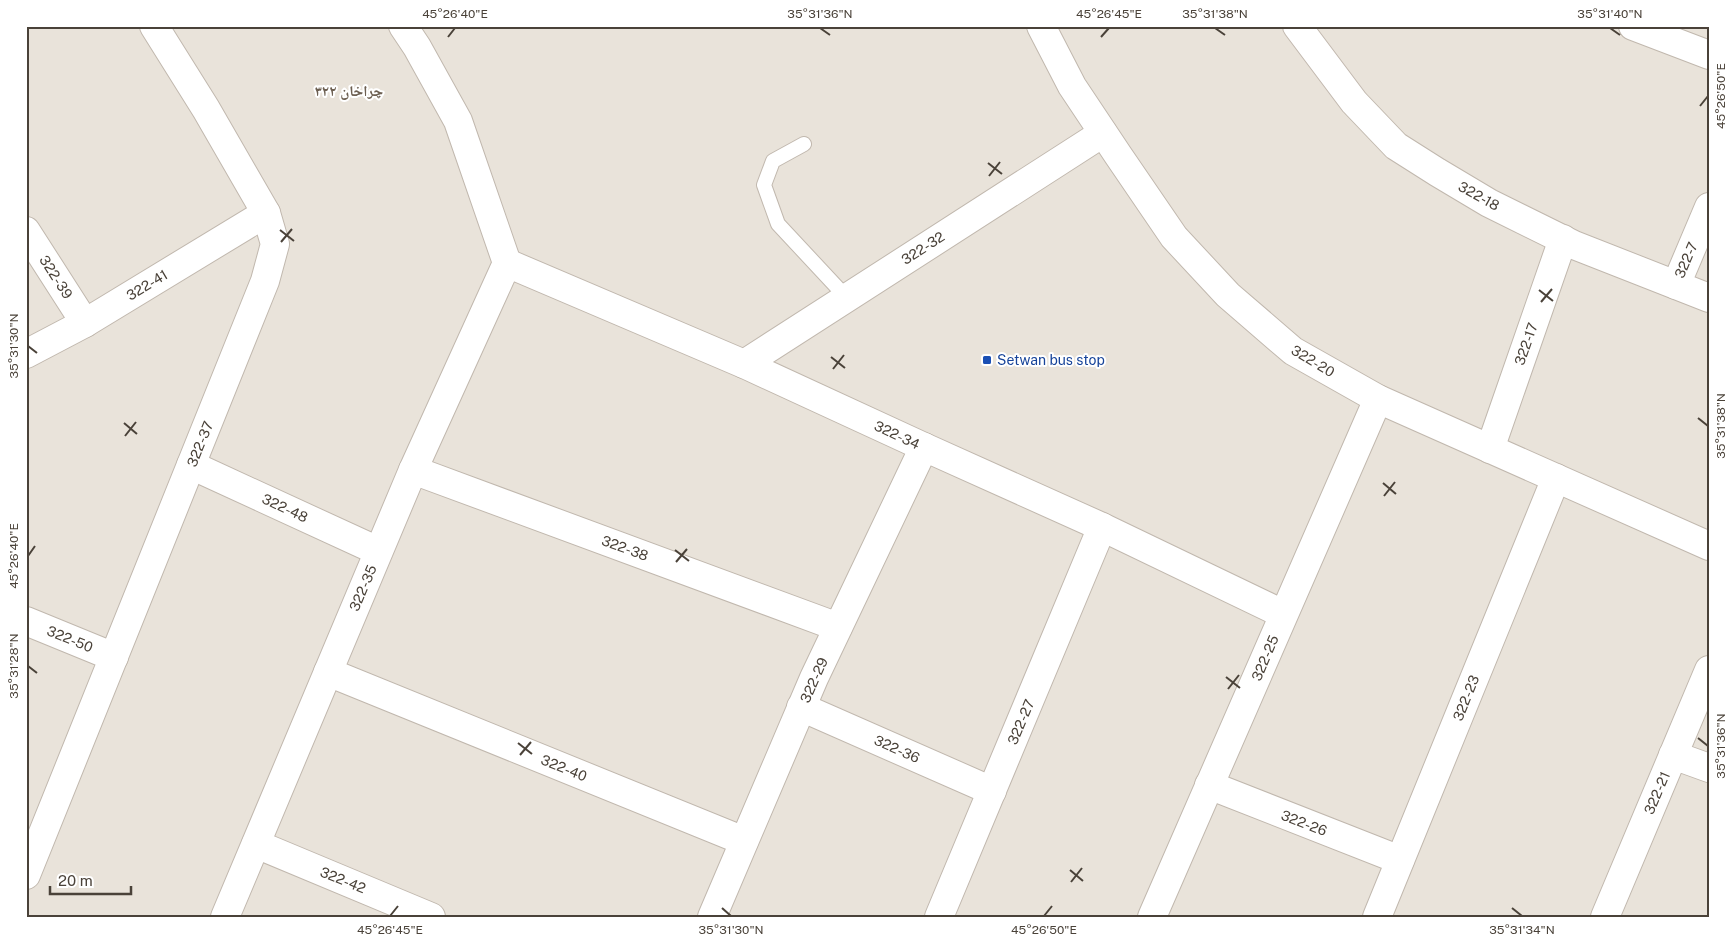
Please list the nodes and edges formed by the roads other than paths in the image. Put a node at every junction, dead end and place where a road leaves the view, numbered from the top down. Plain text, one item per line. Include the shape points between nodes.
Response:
1 (154, 26) edge
2 (403, 26) edge
3 (1041, 26) edge
4 (1297, 26) edge
5 (1633, 26) edge
6 (1709, 55) edge
7 (1103, 133) junction
8 (804, 144) dead end
9 (1709, 207) edge
10 (266, 213) junction
11 (26, 232) edge
12 (1563, 239) junction
13 (507, 263) junction
14 (1676, 285) junction
15 (847, 298) junction
16 (1709, 298) edge
17 (85, 323) junction
18 (26, 354) edge
19 (744, 364) junction
20 (1378, 399) junction
21 (924, 447) junction
22 (1490, 449) junction
23 (191, 465) junction
24 (413, 470) junction
25 (1556, 478) junction
26 (1102, 527) junction
27 (1709, 546) edge
28 (378, 551) junction
29 (1284, 614) junction
30 (26, 622) edge
31 (838, 627) junction
32 (114, 657) junction
33 (1709, 670) edge
34 (328, 672) junction
35 (802, 707) junction
36 (1673, 755) junction
37 (1709, 768) edge
38 (1209, 785) junction
39 (992, 791) junction
40 (744, 841) junction
41 (256, 844) junction
42 (1400, 860) junction
43 (26, 875) edge
44 (225, 917) edge
45 (431, 917) edge
46 (712, 917) edge
47 (939, 917) edge
48 (1152, 917) edge
49 (1376, 917) edge
50 (1604, 917) edge

1 - 10 street, 322-37
2 - 13 street via 458,121
3 - 7 street, 322-20 via 1072,86
4 - 12 street, 322-18 via 1354,102 1396,146 1489,203
5 - 6 street
7 - 15 street, 322-32
7 - 20 street, 322-20 via 1174,237 1228,295 1293,351
8 - 15 lane via 773,161 764,185 778,224
9 - 14 street, 322-7
10 - 17 street, 322-41
10 - 23 street, 322-37 via 275,244 265,281
11 - 17 street, 322-39
12 - 14 street, 322-18
12 - 22 street, 322-17
13 - 19 street, 322-34
13 - 24 street, 322-35
14 - 16 street, 322-18
15 - 19 street, 322-32
17 - 18 street, 322-41
19 - 21 street, 322-34
20 - 22 street, 322-20
20 - 29 street, 322-25
21 - 26 street, 322-34
21 - 31 street, 322-29
22 - 25 street, 322-20
23 - 28 street, 322-48
23 - 32 street, 322-37
24 - 28 street, 322-35
24 - 31 street, 322-38
25 - 27 street, 322-20
25 - 42 street, 322-23
26 - 29 street, 322-34
26 - 39 street, 322-27
28 - 34 street, 322-35
29 - 38 street, 322-25
30 - 32 street, 322-50
31 - 35 street, 322-29
32 - 43 street, 322-37
33 - 36 street, 322-21
34 - 40 street, 322-40
34 - 41 street, 322-35
35 - 39 street, 322-36
35 - 40 street, 322-29
36 - 37 street
36 - 50 street, 322-21
38 - 42 street, 322-26
38 - 48 street, 322-25
39 - 47 street, 322-27
40 - 46 street, 322-29
41 - 44 street, 322-35
41 - 45 street, 322-42
42 - 49 street, 322-23

